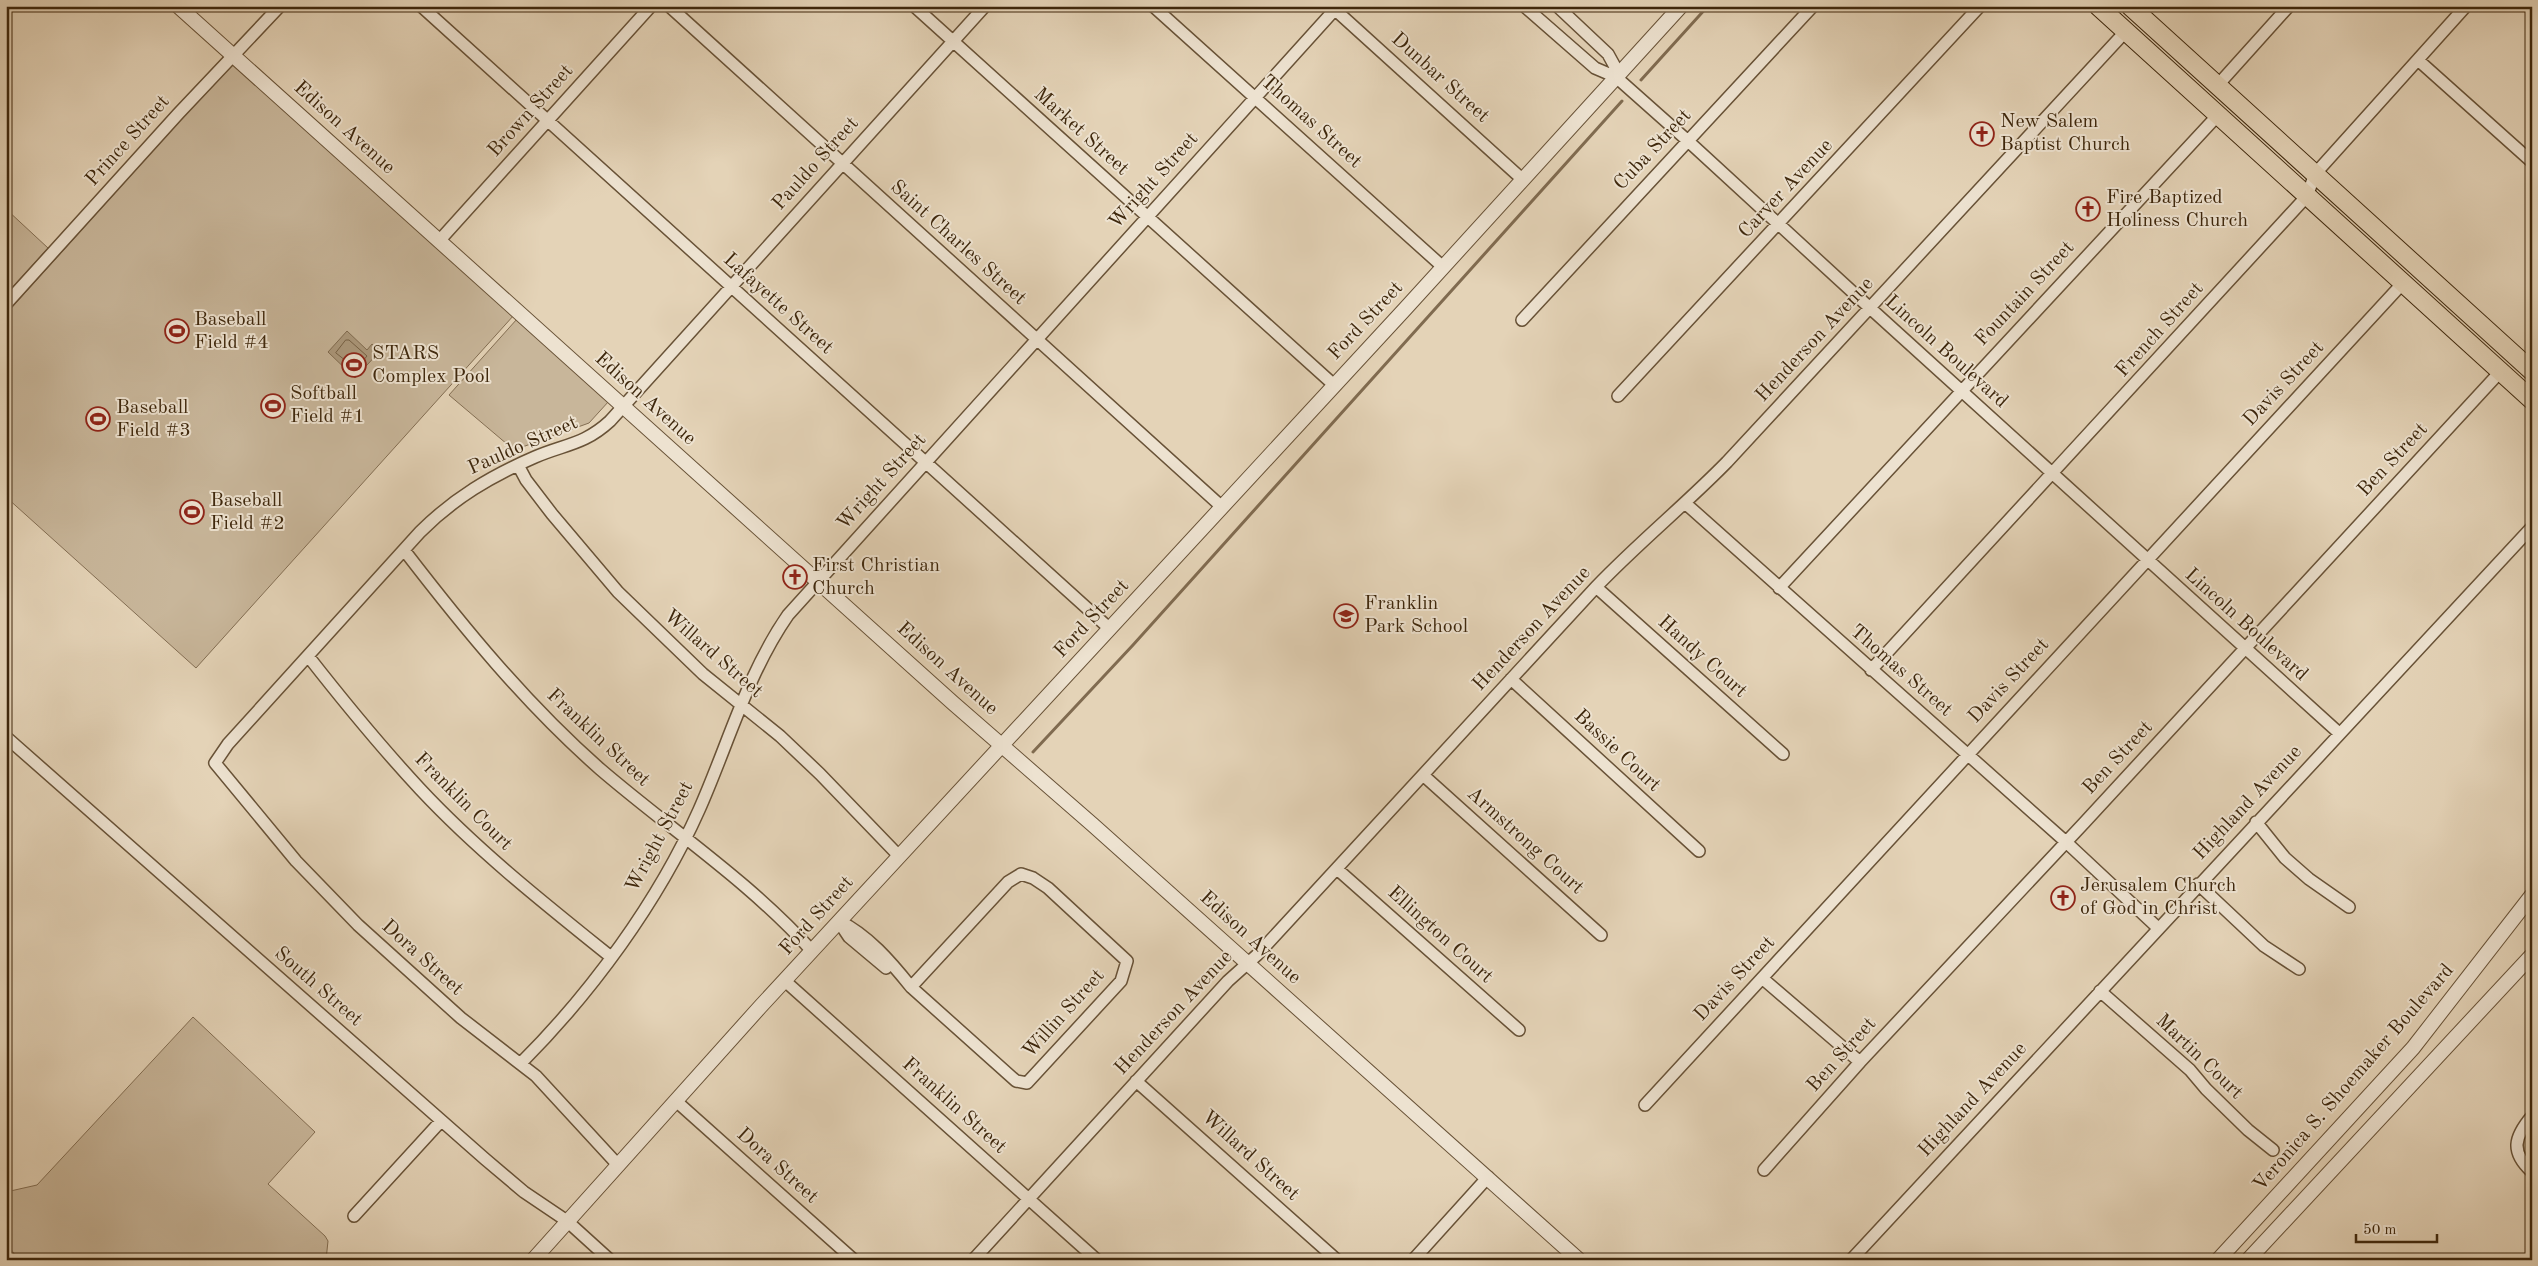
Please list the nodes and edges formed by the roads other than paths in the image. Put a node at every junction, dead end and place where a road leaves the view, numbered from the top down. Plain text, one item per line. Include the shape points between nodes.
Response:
1 (178, 6) edge
2 (280, 6) edge
3 (421, 6) edge
4 (651, 6) edge
5 (669, 6) edge
6 (914, 6) edge
7 (984, 6) edge
8 (1153, 6) edge
9 (1524, 6) edge
10 (1557, 6) edge
11 (1681, 6) edge
12 (1813, 6) edge
13 (1980, 6) edge
14 (2130, 6) edge
15 (2289, 6) edge
16 (2466, 6) edge
17 (1335, 7) edge
18 (2099, 7) edge
19 (2126, 31) junction
20 (952, 42) junction
21 (233, 56) junction
22 (2418, 60) junction
23 (1618, 76) junction
24 (2217, 86) junction
25 (1255, 97) junction
26 (2218, 115) junction
27 (548, 120) junction
28 (1688, 141) junction
29 (2532, 162) edge
30 (842, 163) junction
31 (2315, 175) junction
32 (1522, 179) junction
33 (2306, 196) junction
34 (1147, 216) junction
35 (1778, 225) junction
36 (439, 240) junction
37 (1443, 267) junction
38 (2402, 284) junction
39 (730, 286) junction
40 (6, 304) edge
41 (1870, 308) junction
42 (1522, 320) dead end
43 (1036, 339) junction
44 (2532, 371) edge
45 (2500, 372) junction
46 (1334, 385) junction
47 (1961, 390) junction
48 (1618, 396) dead end
49 (2532, 400) edge
50 (622, 405) junction
51 (925, 462) junction
52 (518, 465) junction
53 (2053, 474) junction
54 (1685, 503) junction
55 (1222, 507) junction
56 (2532, 527) edge
57 (404, 550) junction
58 (2147, 560) junction
59 (818, 581) junction
60 (1596, 587) junction
61 (1779, 588) junction
62 (1110, 629) junction
63 (2244, 649) junction
64 (308, 656) junction
65 (1871, 670) junction
66 (1511, 679) junction
67 (742, 706) junction
68 (2339, 733) junction
69 (6, 736) edge
70 (1001, 745) junction
71 (1783, 754) dead end
72 (1967, 754) junction
73 (215, 763) joint
74 (1422, 776) junction
75 (2256, 822) junction
76 (686, 838) junction
77 (2066, 842) junction
78 (1698, 851) dead end
79 (898, 856) junction
80 (1337, 868) junction
81 (2198, 884) junction
82 (2532, 895) edge
83 (2349, 907) dead end
84 (839, 921) junction
85 (2158, 928) junction
86 (1602, 935) dead end
87 (812, 951) junction
88 (2532, 954) edge
89 (610, 957) junction
90 (1246, 963) junction
91 (2299, 970) dead end
92 (1762, 978) junction
93 (785, 981) junction
94 (911, 987) junction
95 (2100, 990) junction
96 (1519, 1030) dead end
97 (1860, 1062) junction
98 (521, 1063) junction
99 (1136, 1081) junction
100 (676, 1101) junction
101 (1645, 1105) dead end
102 (2532, 1116) edge
103 (441, 1121) junction
104 (2273, 1150) dead end
105 (618, 1165) junction
106 (1764, 1170) dead end
107 (2532, 1172) edge
108 (1488, 1177) junction
109 (1029, 1198) junction
110 (354, 1216) dead end
111 (567, 1221) junction
112 (533, 1260) edge
113 (610, 1260) edge
114 (854, 1260) edge
115 (973, 1260) edge
116 (1097, 1260) edge
117 (1337, 1260) edge
118 (1413, 1260) edge
119 (1579, 1260) edge
120 (1851, 1260) edge
121 (2218, 1260) edge
122 (2248, 1260) edge

1 - 21 street, Edison Avenue
2 - 21 street, Prince Street
3 - 27 street, Lafayette Street
4 - 27 street, Brown Street
5 - 30 street, Saint Charles Street
6 - 20 street, Market Street
7 - 20 street, Pauldo Street
8 - 25 street, Thomas Street
9 - 23 street, Lincoln Boulevard via 1595,68
10 - 23 street, Lincoln Boulevard via 1608,54
11 - 23 street, Ford Street
12 - 28 street, Cuba Street
13 - 35 street, Carver Avenue
14 - 18 main road via 2119,10
14 - 24 main road
15 - 24 street
16 - 22 street, French Street
17 - 25 street, Wright Street
17 - 32 street, Dunbar Street
18 - 19 main road
19 - 26 main road
19 - 41 street, Henderson Avenue
20 - 30 street, Pauldo Street
20 - 34 street, Market Street
21 - 36 street, Edison Avenue
21 - 40 street, Prince Street
22 - 29 street
22 - 31 street, French Street
23 - 28 street, Lincoln Boulevard
23 - 32 street, Ford Street
24 - 31 main road
25 - 34 street, Wright Street
25 - 37 street, Thomas Street
26 - 33 main road
26 - 47 street, Fountain Street
27 - 36 street, Brown Street
27 - 39 street, Lafayette Street
28 - 35 street, Lincoln Boulevard
28 - 42 street, Cuba Street
30 - 39 street, Pauldo Street
30 - 43 street, Saint Charles Street
31 - 33 street, French Street
31 - 44 main road
32 - 37 street, Ford Street
33 - 38 main road
33 - 53 street, French Street
34 - 43 street, Wright Street
34 - 46 street, Market Street
35 - 41 street, Lincoln Boulevard
35 - 48 street, Carver Avenue
36 - 50 street, Edison Avenue
37 - 46 street, Ford Street
38 - 45 main road
38 - 58 street, Davis Street
39 - 50 street, Pauldo Street
39 - 51 street, Lafayette Street
41 - 47 street, Lincoln Boulevard
41 - 54 street, Henderson Avenue
43 - 51 street, Wright Street
43 - 55 street, Saint Charles Street
45 - 49 main road
45 - 63 street, Ben Street
46 - 55 street, Ford Street
47 - 53 street, Lincoln Boulevard
47 - 61 street, Fountain Street
50 - 52 street, Pauldo Street via 610,421 587,439
50 - 59 street, Edison Avenue
51 - 59 street, Wright Street
51 - 62 street, Lafayette Street
52 - 57 street, Pauldo Street via 493,476 447,507
52 - 67 street, Willard Street via 552,514 618,592
53 - 58 street, Lincoln Boulevard
53 - 65 street, French Street
54 - 60 street, Henderson Avenue via 1648,534
54 - 61 street, Thomas Street
55 - 62 street, Ford Street
56 - 68 street, Highland Avenue
57 - 64 street, Pauldo Street
57 - 76 street, Franklin Street via 470,635 523,692 598,767
58 - 63 street, Lincoln Boulevard
58 - 72 street, Davis Street
59 - 67 street, Wright Street via 770,641
59 - 70 street, Edison Avenue
60 - 66 street, Henderson Avenue
60 - 71 street, Handy Court
61 - 65 street, Thomas Street
62 - 70 street, Ford Street
63 - 68 street, Lincoln Boulevard
63 - 77 street, Ben Street
64 - 73 street, Pauldo Street via 228,744
64 - 89 street, Franklin Court via 361,722 454,823 535,896
65 - 72 street, Thomas Street
66 - 74 street, Henderson Avenue
66 - 78 street, Bassie Court
67 - 76 street, Wright Street
67 - 79 street, Willard Street via 820,774
68 - 75 street, Highland Avenue
69 - 103 street, South Street
70 - 79 street, Ford Street
70 - 90 street, Edison Avenue
72 - 77 street, Thomas Street
72 - 92 street, Davis Street
73 - 98 street, Dora Street via 296,861 358,925 460,1018
74 - 80 street, Henderson Avenue
74 - 86 street, Armstrong Court
75 - 81 street, Highland Avenue
75 - 83 street via 2285,858 2309,880
76 - 87 street, Franklin Street via 750,889
76 - 89 street, Wright Street
77 - 85 street, Thomas Street
77 - 97 street, Ben Street
79 - 84 street, Ford Street
80 - 90 street, Henderson Avenue
80 - 96 street, Ellington Court
81 - 85 street, Highland Avenue
81 - 91 street via 2264,946
82 - 121 street, Veronica S. Shoemaker Boulevard via 2413,1048
84 - 87 street, Ford Street
84 - 94 street, Willin Street via 856,930
85 - 95 street, Highland Avenue
87 - 93 street, Ford Street
88 - 122 street, Veronica S. Shoemaker Boulevard
89 - 98 street, Wright Street via 573,1007
90 - 99 street, Henderson Avenue
90 - 108 street, Edison Avenue
92 - 97 street
92 - 101 street, Davis Street
93 - 100 street, Ford Street
93 - 109 street, Franklin Street
94 - 94 street, Willin Street via 1016,1081 1027,1084 1121,981 1127,961 1048,888 1021,874 1008,882
95 - 104 street, Martin Court
95 - 120 street, Highland Avenue
97 - 106 street, Ben Street
98 - 105 street, Dora Street
99 - 109 street, Henderson Avenue
99 - 117 street, Willard Street
100 - 105 street, Ford Street
100 - 114 street, Dora Street
102 - 107 street via 2518,1134 2516,1152
103 - 110 street
103 - 111 street, South Street via 524,1192
105 - 111 street, Ford Street
108 - 118 street
108 - 119 street, Edison Avenue
109 - 115 street, Henderson Avenue
109 - 116 street, Franklin Street
111 - 112 street, Ford Street
111 - 113 street, South Street

